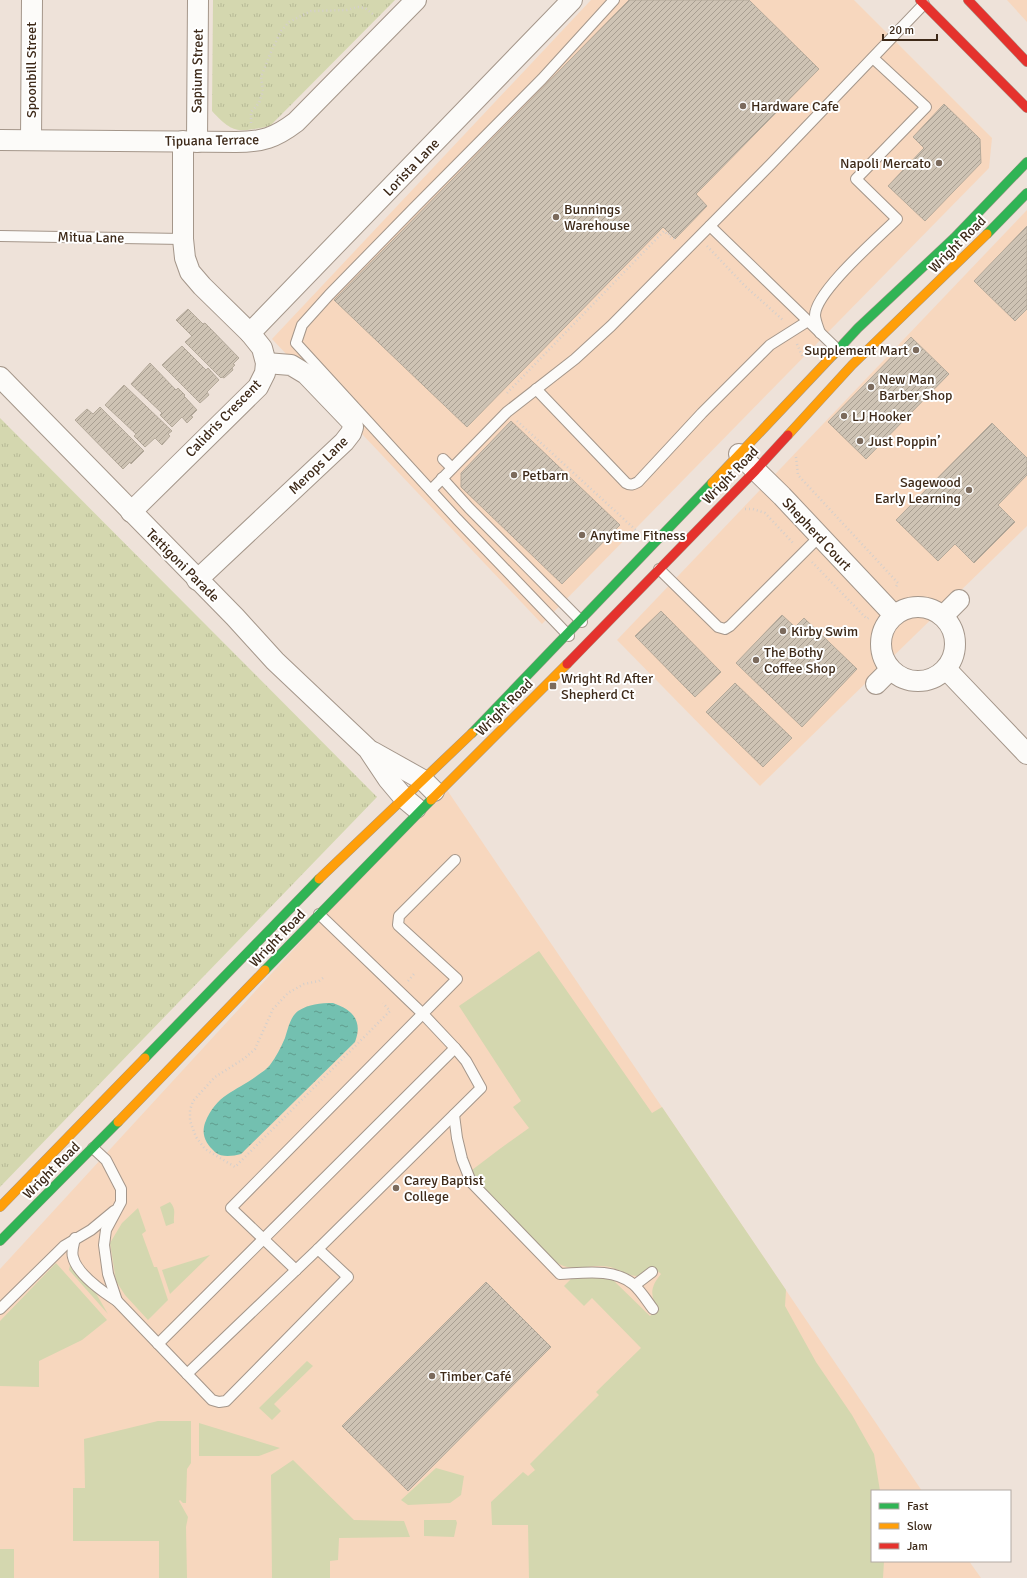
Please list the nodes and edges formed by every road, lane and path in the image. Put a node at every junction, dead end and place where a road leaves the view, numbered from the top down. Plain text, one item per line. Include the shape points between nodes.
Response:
1 (32, 0) edge
2 (198, 0) edge
3 (416, 0) edge
4 (572, 0) edge
5 (614, 0) edge
6 (968, 0) edge
7 (922, 2) edge
8 (374, 16) dead end
9 (873, 58) junction
10 (1027, 62) edge
11 (1027, 108) edge
12 (251, 124) dead end
13 (0, 140) edge
14 (31, 140) junction
15 (190, 141) junction
16 (1027, 162) edge
17 (1027, 193) edge
18 (710, 226) junction
19 (0, 236) edge
20 (679, 236) dead end
21 (182, 239) junction
22 (961, 245) junction
23 (706, 246) dead end
24 (808, 321) junction
25 (787, 326) dead end
26 (250, 333) junction
27 (820, 333) junction
28 (795, 339) dead end
29 (837, 349) junction
30 (804, 360) dead end
31 (266, 364) junction
32 (852, 365) junction
33 (0, 377) edge
34 (536, 389) junction
35 (502, 397) dead end
36 (514, 418) dead end
37 (795, 453) dead end
38 (739, 454) junction
39 (443, 459) dead end
40 (452, 468) junction
41 (756, 470) junction
42 (442, 478) junction
43 (431, 490) junction
44 (741, 509) dead end
45 (131, 512) junction
46 (819, 537) junction
47 (644, 538) dead end
48 (803, 553) junction
49 (659, 569) junction
50 (197, 580) junction
51 (959, 600) dead end
52 (890, 611) junction
53 (943, 616) junction
54 (580, 621) junction
55 (567, 634) junction
56 (596, 634) junction
57 (582, 648) junction
58 (946, 669) junction
59 (890, 670) junction
60 (876, 684) dead end
61 (368, 749) junction
62 (1027, 754) edge
63 (423, 780) junction
64 (438, 795) junction
65 (404, 798) junction
66 (420, 812) junction
67 (455, 860) dead end
68 (301, 898) junction
69 (319, 914) junction
70 (414, 974) dead end
71 (323, 978) dead end
72 (406, 982) dead end
73 (383, 1004) dead end
74 (423, 1014) junction
75 (455, 1048) junction
76 (454, 1115) junction
77 (71, 1143) junction
78 (92, 1148) junction
79 (83, 1158) junction
80 (0, 1207) edge
81 (116, 1209) junction
82 (75, 1238) junction
83 (264, 1238) junction
84 (0, 1241) edge
85 (318, 1249) junction
86 (296, 1270) junction
87 (652, 1272) dead end
88 (635, 1285) junction
89 (117, 1301) junction
90 (653, 1309) dead end
91 (0, 1310) edge
92 (158, 1344) junction
93 (187, 1374) junction

1 - 14 street, Spoonbill Street
2 - 15 street, Sapium Street
3 - 15 street, Tipuana Terrace via 296,122 283,132 252,142
4 - 26 street, Lorista Lane
5 - 43 lane via 542,79 408,213 302,326 296,343
6 - 10 street
7 - 9 lane
7 - 11 street
8 - 12 path via 365,8 358,7 347,10 311,11 290,22 281,31 261,78 263,91 259,103 251,112
9 - 18 lane
9 - 27 lane via 926,107 856,179 897,219 829,287 815,315
13 - 14 street, Tipuana Terrace
14 - 15 street, Tipuana Terrace
15 - 21 street, Calidris Crescent
16 - 22 street, Wright Road
17 - 22 street, Wright Road
18 - 24 lane
18 - 34 lane via 611,326 575,359
19 - 21 lane, Mitua Lane
20 - 35 path via 675,240 664,231
21 - 26 street, Calidris Crescent via 190,272
22 - 29 street, Wright Road via 858,328
22 - 32 street, Wright Road
23 - 25 path via 709,246 745,286
24 - 27 lane
24 - 34 lane via 770,345 634,484 626,484
26 - 31 street, Calidris Crescent via 262,348
27 - 29 lane
28 - 30 path
29 - 32 lane
29 - 38 street, Wright Road
31 - 45 street, Calidris Crescent via 265,373 258,387
31 - 50 street, Merops Lane via 292,365 306,374 349,417 353,427 344,442
32 - 41 street, Wright Road
33 - 45 street, Tettigoni Parade
34 - 40 lane via 507,412
36 - 47 path
37 - 52 path via 798,475 898,583
38 - 41 street, Shepherd Court
38 - 54 street, Wright Road
39 - 40 lane
40 - 42 lane
41 - 46 street, Shepherd Court
41 - 49 street, Wright Road
42 - 43 lane
42 - 54 lane
43 - 55 lane
44 - 48 path via 753,509 765,514
45 - 50 street, Tettigoni Parade
46 - 48 lane
46 - 52 street, Shepherd Court
48 - 49 lane via 725,629 718,627
48 - 52 path via 867,619
49 - 56 street, Wright Road
50 - 61 street, Tettigoni Parade via 275,661
51 - 53 street
52 - 53 street via 917,606 929,608
52 - 59 street via 881,636 880,648
53 - 58 street via 954,634 955,646
54 - 55 street, Wright Road
54 - 56 lane
55 - 57 lane
55 - 63 street, Wright Road
56 - 57 street, Wright Road
57 - 64 street, Wright Road
58 - 59 street via 925,681 912,681
58 - 62 street
59 - 60 street
61 - 63 street, Tettigoni Parade
61 - 65 street, Tettigoni Parade
63 - 64 street, Tettigoni Parade
63 - 65 street, Wright Road
64 - 66 street, Wright Road
65 - 66 street, Tettigoni Parade
65 - 68 street, Wright Road via 334,863
66 - 69 street, Wright Road
67 - 74 lane via 399,916 398,925 457,979
68 - 69 street
68 - 77 street, Wright Road
69 - 74 lane
69 - 78 street, Wright Road
70 - 72 path
71 - 73 path via 288,993 273,1009 255,1049 246,1058 215,1078 193,1101 190,1121 196,1137 204,1149 235,1167 390,1011
74 - 75 lane
74 - 83 lane via 231,1208
75 - 76 lane via 466,1061 481,1088
75 - 83 lane
76 - 85 lane
76 - 88 lane via 462,1159 471,1182 560,1274 607,1273 624,1278
77 - 79 street
77 - 80 street, Wright Road
78 - 79 street, Wright Road
78 - 81 lane via 106,1160 121,1189 121,1202
79 - 84 street, Wright Road
81 - 82 lane via 91,1230
81 - 89 lane via 106,1230 104,1245 108,1274
82 - 89 lane via 73,1257 76,1265 99,1289
82 - 91 lane
83 - 86 lane
83 - 92 lane
85 - 86 lane
85 - 93 lane via 348,1277 226,1401 212,1400
86 - 93 lane
87 - 88 lane
88 - 90 lane
89 - 92 lane
92 - 93 lane

